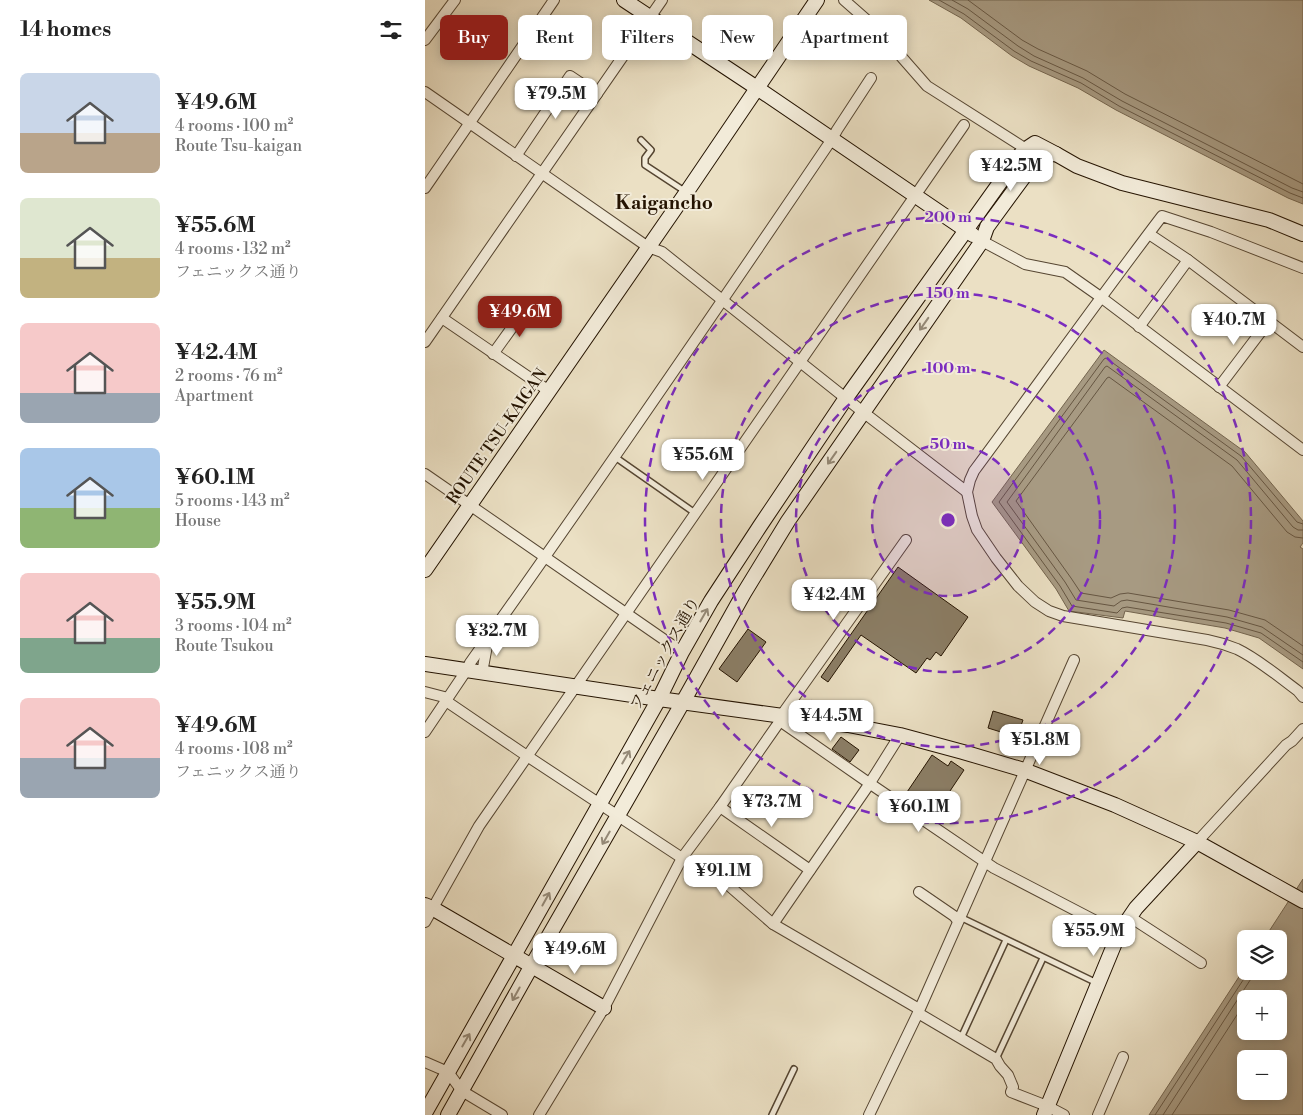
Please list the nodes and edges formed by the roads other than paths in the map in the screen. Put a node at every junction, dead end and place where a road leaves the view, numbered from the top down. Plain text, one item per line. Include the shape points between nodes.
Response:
1 (455, 0) edge
2 (554, 0) edge
3 (624, 0) edge
4 (662, 0) edge
5 (817, 0) edge
6 (844, 0) edge
7 (647, 15) edge
8 (651, 15) edge
9 (425, 40) edge
10 (692, 45) edge
11 (620, 60) edge
12 (871, 78) dead end
13 (757, 88) junction
14 (425, 92) edge
15 (597, 94) junction
16 (469, 123) junction
17 (964, 125) dead end
18 (832, 139) junction
19 (641, 140) dead end
20 (1026, 150) junction
21 (1057, 154) junction
22 (516, 156) junction
23 (542, 174) junction
24 (425, 188) edge
25 (686, 193) junction
26 (915, 195) junction
27 (966, 230) junction
28 (1149, 234) junction
29 (1303, 234) edge
30 (982, 241) junction
31 (648, 247) junction
32 (1188, 260) junction
33 (1303, 268) edge
34 (1102, 298) junction
35 (722, 301) junction
36 (526, 308) dead end
37 (442, 318) junction
38 (1269, 321) junction
39 (1139, 327) junction
40 (425, 342) edge
41 (1303, 347) edge
42 (493, 354) junction
43 (800, 362) junction
44 (1219, 387) junction
45 (549, 392) junction
46 (847, 398) junction
47 (863, 412) junction
48 (1303, 449) edge
49 (615, 456) junction
50 (425, 474) edge
51 (967, 492) junction
52 (470, 506) junction
53 (695, 513) junction
54 (906, 540) dead end
55 (545, 557) junction
56 (425, 570) edge
57 (626, 614) junction
58 (488, 637) junction
59 (682, 652) junction
60 (1074, 660) dead end
61 (425, 664) edge
62 (466, 671) junction
63 (482, 673) junction
64 (575, 686) junction
65 (425, 692) edge
66 (1303, 697) edge
67 (447, 699) junction
68 (659, 699) junction
69 (683, 702) junction
70 (781, 719) junction
71 (1303, 729) edge
72 (425, 732) edge
73 (900, 735) junction
74 (527, 756) junction
75 (1024, 770) junction
76 (869, 783) junction
77 (599, 804) junction
78 (720, 807) junction
79 (619, 816) junction
80 (1197, 842) junction
81 (682, 858) junction
82 (984, 862) junction
83 (810, 870) junction
84 (919, 892) dead end
85 (1303, 901) edge
86 (429, 906) edge
87 (1130, 918) junction
88 (959, 919) junction
89 (425, 922) edge
90 (773, 924) junction
91 (1119, 933) junction
92 (1006, 940) junction
93 (514, 957) junction
94 (1043, 958) junction
95 (1201, 963) dead end
96 (531, 967) junction
97 (1098, 984) junction
98 (604, 1008) junction
99 (919, 1011) junction
100 (961, 1039) junction
101 (1123, 1057) dead end
102 (996, 1059) junction
103 (425, 1062) edge
104 (794, 1069) dead end
105 (448, 1072) junction
106 (462, 1091) junction
107 (1045, 1111) edge
108 (425, 1113) edge
109 (448, 1115) edge
110 (503, 1115) edge
111 (539, 1115) edge
112 (772, 1115) edge
113 (869, 1115) edge
114 (1064, 1115) edge
115 (1098, 1115) edge

1 - 9 street
2 - 16 street
3 - 7 street
4 - 8 street
5 - 13 street, ROUTE TSU-KAIGAN
6 - 20 street via 877,29 927,86
10 - 13 street
11 - 15 street
12 - 18 street
13 - 18 street
13 - 25 street, ROUTE TSU-KAIGAN
14 - 16 street
15 - 22 street via 571,76
15 - 23 street
16 - 22 street
16 - 24 street
17 - 26 street
18 - 26 street
18 - 35 street
19 - 25 lane via 651,150 645,158 645,165
20 - 21 street via 1035,143
20 - 27 street, フェニックス通り
21 - 29 street via 1077,166 1122,183 1269,220
21 - 30 street via 1044,155 1034,163 987,227
22 - 23 street
23 - 31 street
23 - 37 street
25 - 31 street, ROUTE TSU-KAIGAN
26 - 27 street
26 - 43 street
27 - 30 street
27 - 46 street, フェニックス通り
28 - 32 street
28 - 33 street via 1162,216
28 - 34 street
30 - 34 street via 1025,264 1065,272
30 -> 47 street
31 - 35 street via 662,252
31 - 45 street, ROUTE TSU-KAIGAN
32 - 38 street
32 - 39 street
34 - 39 street
34 - 51 street via 975,471
35 - 43 street
35 - 49 street
36 - 42 street
37 - 40 street
37 - 42 street
38 - 41 street
38 - 44 street
39 - 44 street
42 - 45 street
43 - 46 street
43 - 53 street
44 - 48 street
45 - 52 street, ROUTE TSU-KAIGAN
46 - 47 street
59 -> 46 street, フェニックス通り via 760,526
47 - 51 street
47 -> 69 street via 788,521
49 - 53 lane
49 - 55 street
50 - 52 street
51 - 66 street via 977,530 996,558 1018,586 1049,611 1220,643 1248,655
52 - 55 street
52 - 56 street, ROUTE TSU-KAIGAN
53 - 57 street
54 - 70 street
55 - 57 street
55 - 58 street
57 - 59 street
57 - 64 street
58 - 62 street
58 - 63 street
59 - 68 street, フェニックス通り
60 - 75 street
61 - 62 street
62 - 63 street
62 - 67 street
63 - 64 street
64 - 68 street
64 - 74 street
65 - 67 street
67 - 72 street
67 - 74 street
68 - 69 street
77 -> 68 street, フェニックス通り
69 - 70 street
69 - 79 street
70 - 73 street via 848,725
70 - 76 street
70 - 78 street
71 - 80 street
73 - 75 street
73 - 76 street
74 - 77 street
74 - 86 street
75 - 80 street via 1115,805
75 - 82 street
76 - 82 street
76 - 83 street
77 - 79 street
93 -> 77 street, フェニックス通り
78 - 81 street
78 - 83 street
79 - 81 street
79 -> 96 street
80 - 85 street
80 - 87 street
81 - 90 street via 719,877
81 - 98 street
82 - 88 street
82 - 91 street
83 - 90 street
84 - 88 street
86 - 89 street
86 - 93 street
87 - 91 street
87 - 95 street
88 - 92 lane
88 - 99 street
90 - 99 street
91 - 97 street
92 - 94 lane
92 - 100 lane
93 - 96 street
105 -> 93 street, フェニックス通り
94 - 97 lane
94 - 102 lane
96 - 98 street
96 -> 106 street
97 - 107 street
98 - 111 street
99 - 100 street
99 - 113 street
100 - 102 street
101 - 115 street
102 - 107 street via 1008,1075 1013,1087 1011,1092
103 - 105 street
104 - 112 lane
105 - 106 street
105 - 108 street, フェニックス通り
106 - 109 street
106 - 110 street
107 - 114 street

